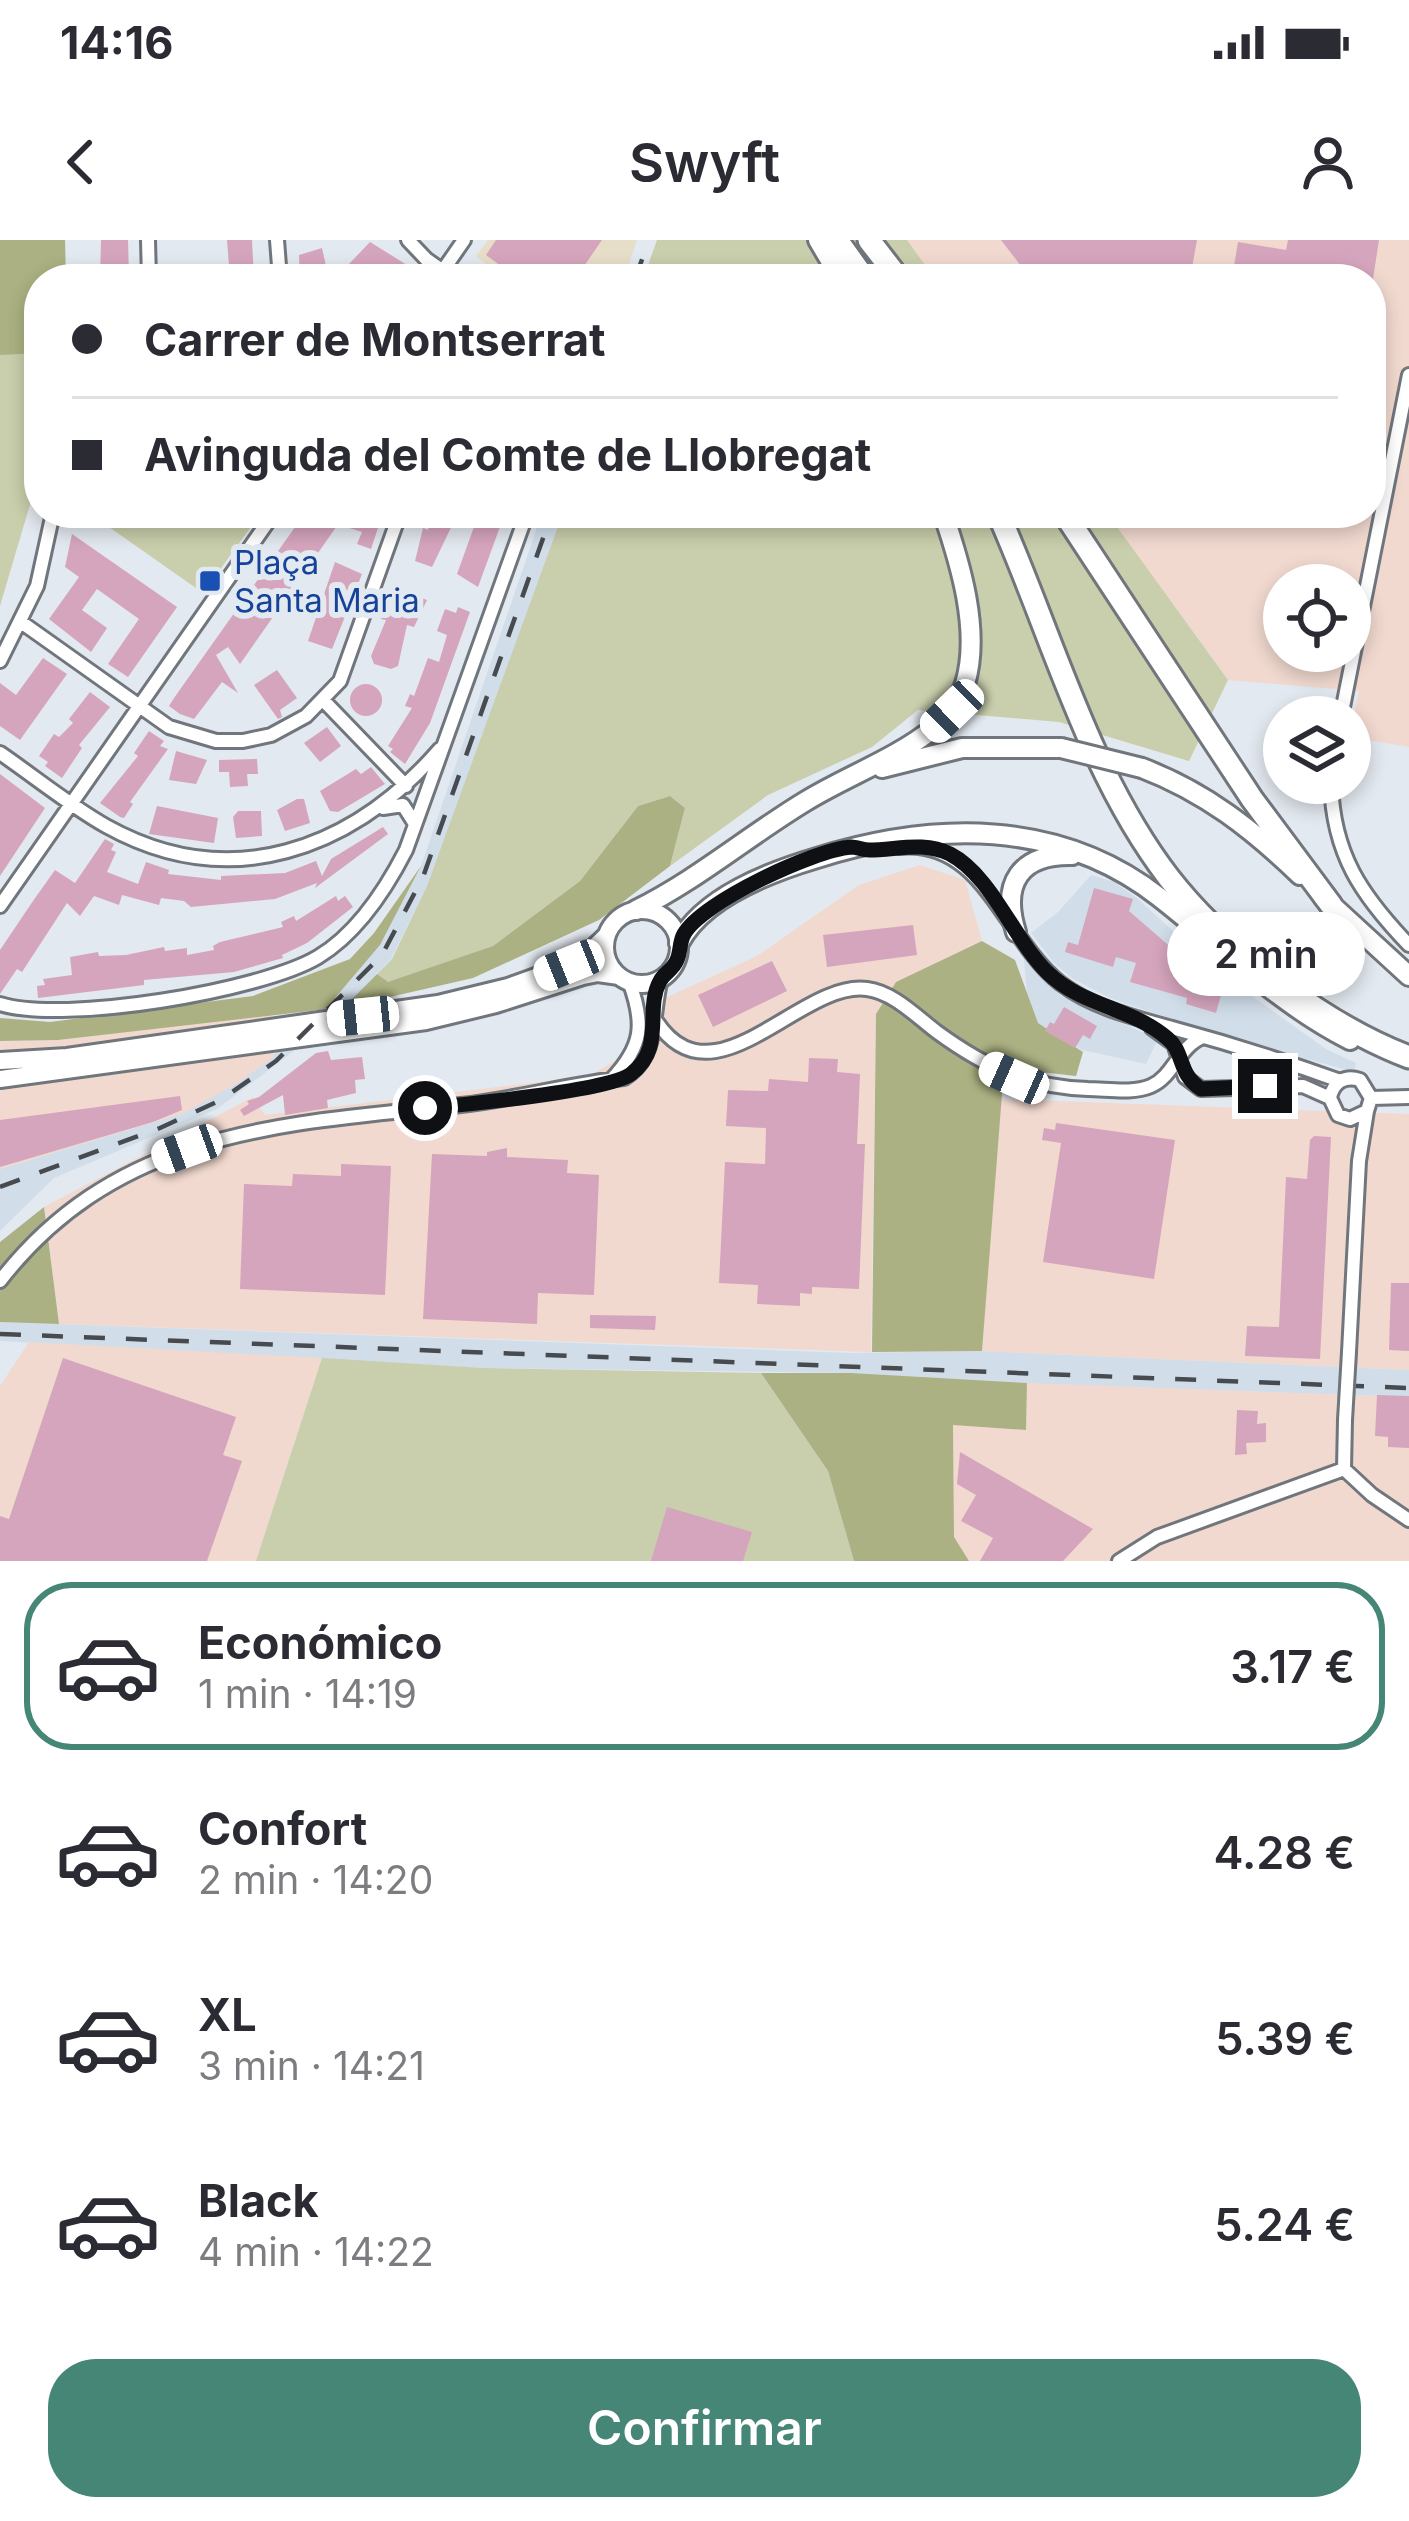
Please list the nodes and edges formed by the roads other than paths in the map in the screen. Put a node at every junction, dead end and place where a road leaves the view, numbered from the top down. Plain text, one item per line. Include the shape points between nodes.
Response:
1 (408, 240) edge
2 (869, 240) edge
3 (432, 264) edge
4 (887, 264) edge
5 (1409, 375) edge
6 (1386, 491) edge
7 (50, 528) edge
8 (264, 528) edge
9 (395, 528) edge
10 (522, 528) edge
11 (947, 528) edge
12 (1004, 528) edge
13 (1074, 528) edge
14 (1379, 528) edge
15 (21, 622) junction
16 (0, 661) edge
17 (1345, 696) edge
18 (323, 700) junction
19 (140, 706) junction
20 (445, 743) junction
21 (0, 753) edge
22 (406, 786) junction
23 (811, 798) junction
24 (72, 803) junction
25 (1334, 804) edge
26 (377, 811) junction
27 (415, 824) junction
28 (852, 847) junction
29 (1092, 856) junction
30 (1331, 905) junction
31 (0, 906) edge
32 (636, 910) junction
33 (1016, 932) junction
34 (607, 935) junction
35 (680, 943) junction
36 (1409, 945) edge
37 (1409, 976) edge
38 (624, 979) junction
39 (661, 979) junction
40 (0, 1004) edge
41 (655, 1020) junction
42 (1141, 1020) junction
43 (1203, 1037) junction
44 (1178, 1057) junction
45 (0, 1061) edge
46 (1409, 1061) edge
47 (0, 1079) edge
48 (611, 1079) junction
49 (1340, 1081) junction
50 (1409, 1097) edge
51 (1330, 1098) junction
52 (1369, 1104) junction
53 (1343, 1118) junction
54 (1359, 1161) junction
55 (0, 1281) edge
56 (1343, 1469) junction
57 (1409, 1520) edge
58 (1119, 1561) edge

1 - 3 street
2 - 4 highway
5 - 6 street
7 - 15 street
8 - 19 street
9 - 18 street via 349,662
10 - 20 street
11 - 23 highway via 970,649 952,711
12 - 46 highway via 1084,723 1168,876 1258,967
13 - 30 highway via 1252,800
14 - 17 street
15 - 16 street
15 - 19 street
18 - 19 street via 285,729 244,741 194,736
18 - 22 street
19 - 24 street
20 - 22 street
20 - 27 street
21 - 24 street
22 - 26 street
23 - 30 highway, bridge via 939,752 1061,748 1175,780 1226,810
23 - 32 highway
24 - 26 street via 131,838 226,861 274,857
24 - 31 street
25 - 36 street via 1349,867
26 - 27 street via 404,805
27 - 40 street via 386,890 348,932 321,956 266,981 66,1010
28 - 29 highway via 979,832
28 - 33 street via 946,853 972,872
28 - 35 highway via 722,901
29 - 33 highway via 1048,856 1021,871 1010,899
29 - 46 highway via 1159,897 1304,1014
30 - 37 highway
32 - 34 main road
32 - 35 main road via 665,917
33 - 42 street via 1065,987
34 - 38 main road via 606,953
34 - 45 main road via 569,965 438,1004
35 - 39 main road
38 - 39 main road
38 - 47 main road via 598,973 468,1012 350,1033
38 - 48 street via 639,1034
39 - 41 street
41 - 44 street via 682,1050 718,1050 834,996 868,989 989,1067 1042,1086 1138,1090 1162,1079
41 - 48 street via 646,1058
42 - 43 street
42 - 44 street via 1168,1038
43 - 44 street
43 - 49 street
44 - 51 street via 1201,1089 1303,1086
48 - 55 street via 230,1135 147,1163 99,1190
49 - 51 street
49 - 52 street via 1360,1080
50 - 52 street
51 - 53 street
52 - 53 street via 1356,1118
52 - 54 street
53 - 54 street
54 - 56 street, bridge
56 - 57 street
56 - 58 street via 1156,1537

